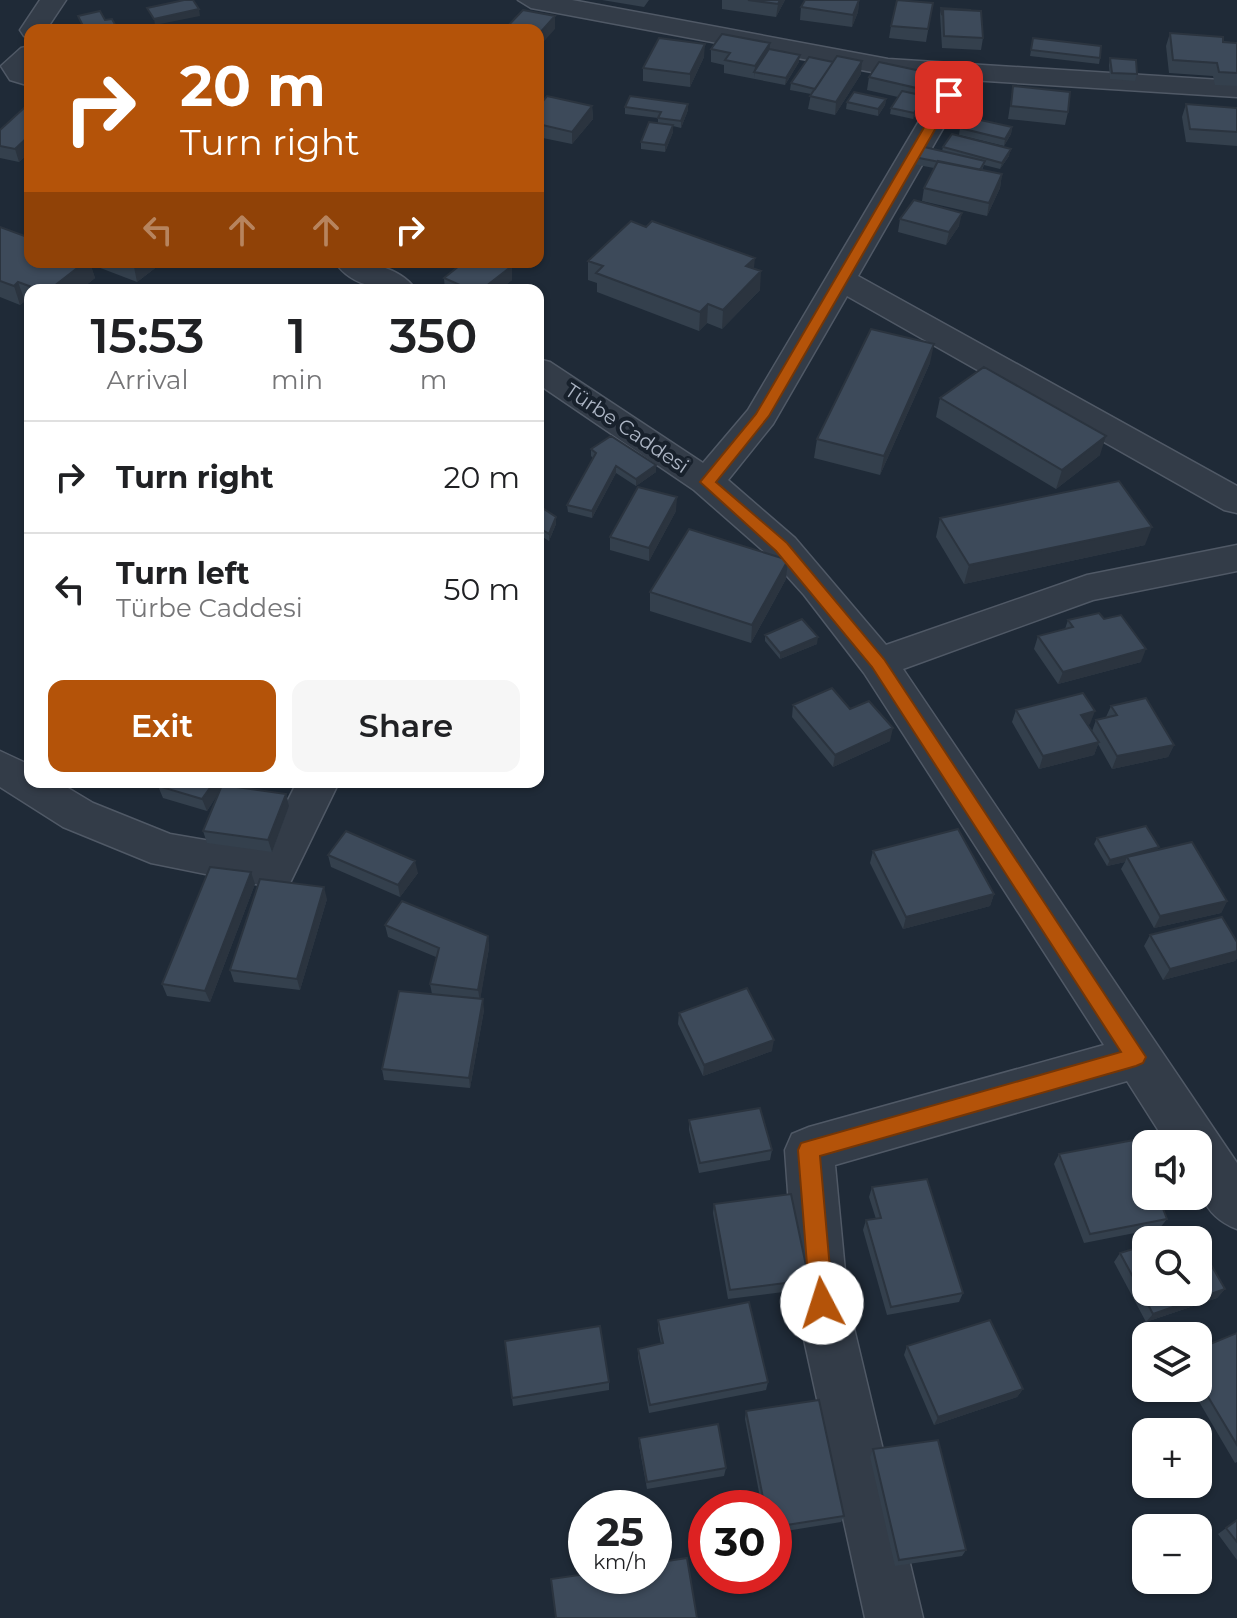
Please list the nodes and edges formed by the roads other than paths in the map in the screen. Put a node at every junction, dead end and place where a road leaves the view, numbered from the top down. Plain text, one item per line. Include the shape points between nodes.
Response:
1 (53, 0) edge
2 (68, 0) edge
3 (531, 0) edge
4 (37, 24) edge
5 (65, 24) edge
6 (962, 72) junction
7 (1237, 89) edge
8 (361, 268) edge
9 (841, 279) junction
10 (389, 284) edge
11 (544, 373) edge
12 (707, 482) junction
13 (1237, 501) edge
14 (1237, 558) edge
15 (878, 663) junction
16 (0, 767) edge
17 (24, 782) edge
18 (34, 788) edge
19 (315, 788) edge
20 (1136, 1057) junction
21 (1186, 1130) edge
22 (1212, 1168) edge
23 (1237, 1205) edge
24 (894, 1618) edge

1 - 4 street
2 - 5 street
3 - 6 street via 888,67
6 - 7 street
6 - 9 street
8 - 10 street
9 - 12 street via 761,416
9 - 13 street
11 - 12 street, Türbe Caddesi
12 - 15 street, Türbe Caddesi via 782,547
14 - 15 street via 1087,588
15 - 20 street, Türbe Caddesi
16 - 17 street
18 - 19 street via 78,815 166,851 275,870
20 - 21 street, Türbe Caddesi
20 - 24 street via 809,1150 822,1303
22 - 23 street, Türbe Caddesi

